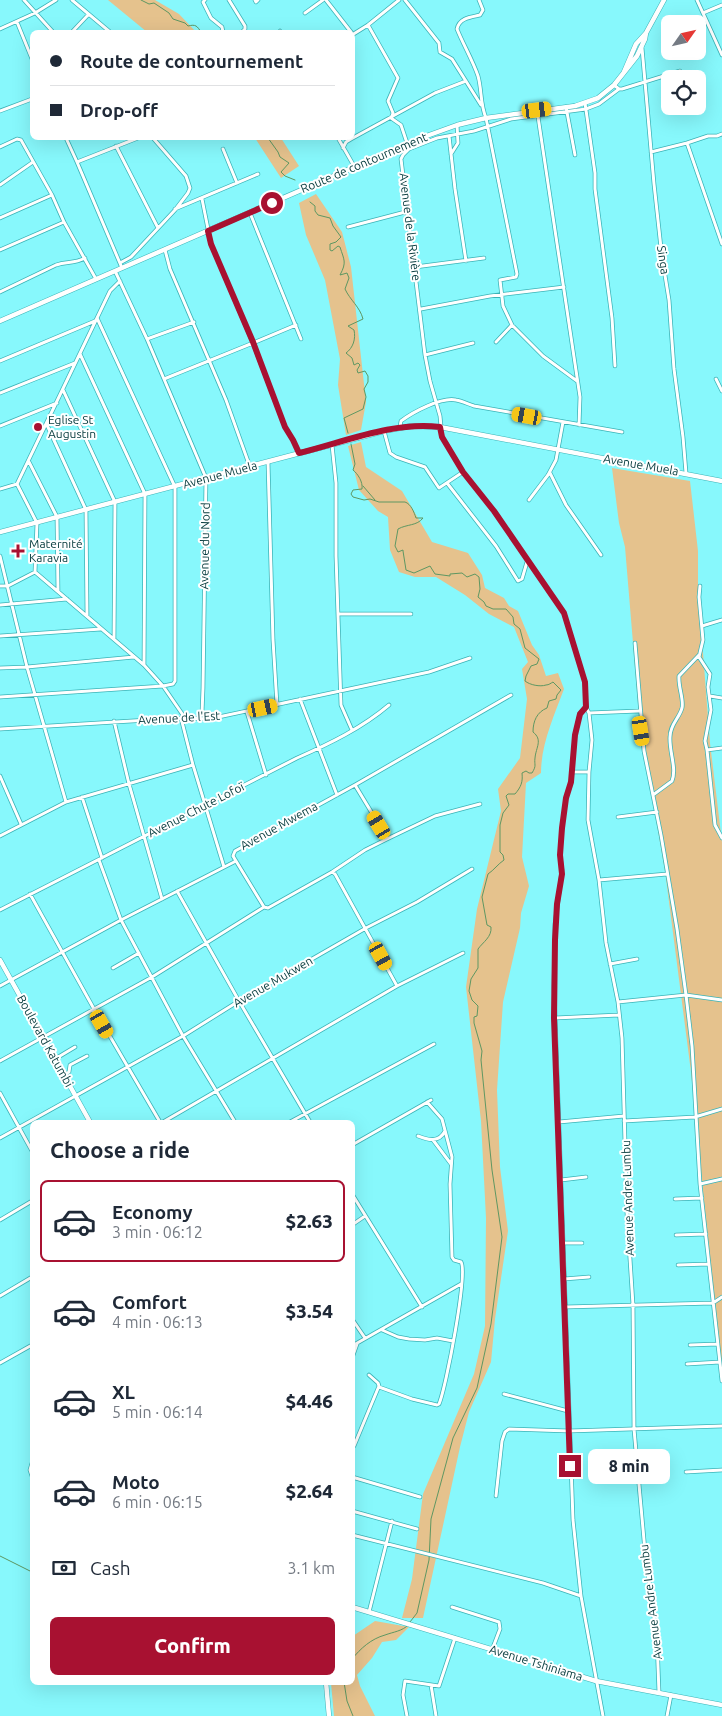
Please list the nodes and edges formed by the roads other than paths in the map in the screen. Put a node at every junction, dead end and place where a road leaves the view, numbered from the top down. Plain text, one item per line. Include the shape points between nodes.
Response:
1 (24, 0) edge
2 (56, 0) edge
3 (72, 0) edge
4 (205, 0) edge
5 (229, 0) edge
6 (325, 0) edge
7 (399, 0) edge
8 (405, 0) edge
9 (479, 0) edge
10 (664, 0) edge
11 (697, 0) edge
12 (722, 5) edge
13 (36, 13) junction
14 (305, 13) dead end
15 (703, 13) junction
16 (88, 15) junction
17 (17, 22) junction
18 (368, 26) junction
19 (0, 30) edge
20 (51, 30) edge
21 (74, 30) edge
22 (107, 30) edge
23 (222, 30) edge
24 (244, 30) edge
25 (349, 30) edge
26 (355, 32) edge
27 (646, 33) junction
28 (642, 48) junction
29 (30, 54) edge
30 (722, 55) edge
31 (622, 75) junction
32 (661, 76) edge
33 (466, 81) junction
34 (644, 81) junction
35 (614, 86) junction
36 (619, 90) junction
37 (30, 100) edge
38 (586, 103) junction
39 (482, 107) junction
40 (566, 107) junction
41 (586, 109) junction
42 (0, 110) edge
43 (537, 110) junction
44 (567, 113) junction
45 (538, 116) junction
46 (392, 118) junction
47 (486, 118) junction
48 (457, 125) junction
49 (488, 126) junction
50 (722, 134) edge
51 (458, 135) junction
52 (449, 136) junction
53 (355, 137) edge
54 (67, 140) edge
55 (132, 140) edge
56 (155, 140) edge
57 (339, 140) edge
58 (349, 140) edge
59 (408, 143) junction
60 (687, 143) junction
61 (116, 146) junction
62 (0, 147) edge
63 (343, 148) junction
64 (224, 149) dead end
65 (409, 149) junction
66 (651, 152) junction
67 (450, 155) junction
68 (575, 155) dead end
69 (33, 162) junction
70 (77, 162) junction
71 (354, 166) junction
72 (258, 174) dead end
73 (237, 183) junction
74 (0, 185) edge
75 (52, 195) junction
76 (202, 199) junction
77 (175, 210) junction
78 (409, 211) junction
79 (250, 213) junction
80 (0, 218) edge
81 (64, 222) junction
82 (158, 228) junction
83 (348, 228) dead end
84 (208, 231) junction
85 (722, 244) edge
86 (0, 250) edge
87 (165, 250) junction
88 (85, 258) junction
89 (484, 258) dead end
90 (466, 261) junction
91 (121, 265) junction
92 (415, 267) junction
93 (115, 271) junction
94 (96, 279) junction
95 (120, 282) junction
96 (564, 287) junction
97 (0, 292) edge
98 (501, 295) junction
99 (421, 309) junction
100 (97, 319) junction
101 (0, 321) edge
102 (194, 322) junction
103 (296, 325) junction
104 (512, 325) junction
105 (147, 339) junction
106 (301, 339) dead end
107 (253, 342) junction
108 (496, 342) dead end
109 (473, 343) dead end
110 (80, 354) junction
111 (425, 355) junction
112 (210, 360) junction
113 (0, 361) edge
114 (76, 362) junction
115 (615, 366) dead end
116 (164, 379) junction
117 (716, 379) dead end
118 (578, 381) junction
119 (63, 390) junction
120 (722, 391) edge
121 (0, 393) edge
122 (57, 402) junction
123 (436, 404) junction
124 (563, 422) junction
125 (46, 424) junction
126 (579, 425) junction
127 (0, 426) edge
128 (400, 427) junction
129 (440, 427) junction
130 (384, 431) junction
131 (622, 432) dead end
132 (332, 445) junction
133 (559, 450) junction
134 (299, 453) junction
135 (29, 462) junction
136 (268, 462) junction
137 (250, 466) junction
138 (463, 472) junction
139 (550, 473) junction
140 (686, 473) junction
141 (206, 478) junction
142 (722, 481) edge
143 (447, 483) junction
144 (17, 484) junction
145 (175, 487) junction
146 (0, 489) edge
147 (145, 494) junction
148 (528, 500) dead end
149 (115, 502) junction
150 (86, 510) junction
151 (57, 517) junction
152 (37, 523) junction
153 (0, 532) edge
154 (601, 555) dead end
155 (0, 556) edge
156 (528, 561) junction
157 (35, 572) junction
158 (0, 586) edge
159 (8, 586) junction
160 (700, 586) dead end
161 (58, 591) junction
162 (67, 599) junction
163 (12, 604) junction
164 (0, 605) edge
165 (338, 614) junction
166 (411, 614) dead end
167 (88, 616) junction
168 (722, 620) edge
169 (702, 626) junction
170 (102, 628) junction
171 (20, 635) junction
172 (0, 636) edge
173 (114, 639) junction
174 (635, 643) dead end
175 (699, 654) junction
176 (134, 656) junction
177 (470, 658) dead end
178 (144, 665) junction
179 (27, 667) junction
180 (0, 668) edge
181 (163, 686) junction
182 (341, 691) junction
183 (36, 695) junction
184 (511, 695) dead end
185 (710, 696) junction
186 (0, 697) edge
187 (722, 698) edge
188 (300, 700) junction
189 (277, 705) junction
190 (389, 705) dead end
191 (586, 707) junction
192 (639, 711) junction
193 (247, 712) junction
194 (589, 713) junction
195 (183, 718) junction
196 (199, 718) junction
197 (114, 721) junction
198 (44, 727) junction
199 (0, 728) edge
200 (352, 730) junction
201 (320, 748) junction
202 (722, 748) edge
203 (707, 750) junction
204 (193, 765) junction
205 (572, 772) junction
206 (589, 772) junction
207 (266, 775) junction
208 (0, 776) edge
209 (129, 784) junction
210 (355, 785) junction
211 (337, 795) junction
212 (653, 795) junction
213 (82, 797) junction
214 (66, 802) junction
215 (480, 804) dead end
216 (206, 806) junction
217 (657, 812) junction
218 (618, 817) dead end
219 (21, 824) junction
220 (0, 836) edge
221 (144, 836) junction
222 (722, 838) edge
223 (387, 839) junction
224 (100, 859) junction
225 (236, 861) junction
226 (224, 867) junction
227 (472, 869) dead end
228 (332, 872) junction
229 (667, 874) junction
230 (599, 880) junction
231 (177, 891) junction
232 (30, 894) junction
233 (162, 899) junction
234 (264, 907) junction
235 (0, 910) edge
236 (121, 920) junction
237 (366, 928) junction
238 (207, 944) junction
239 (62, 952) junction
240 (464, 952) dead end
241 (139, 953) junction
242 (637, 959) dead end
243 (0, 960) edge
244 (610, 964) junction
245 (112, 968) dead end
246 (152, 977) junction
247 (11, 980) junction
248 (0, 986) edge
249 (397, 986) junction
250 (686, 995) junction
251 (722, 1000) edge
252 (239, 1001) junction
253 (618, 1002) junction
254 (94, 1009) junction
255 (619, 1015) junction
256 (554, 1018) junction
257 (183, 1036) junction
258 (44, 1038) junction
259 (434, 1044) dead end
260 (76, 1048) dead end
261 (87, 1056) dead end
262 (272, 1058) junction
263 (55, 1059) junction
264 (0, 1061) edge
265 (127, 1067) junction
266 (64, 1075) junction
267 (216, 1091) junction
268 (0, 1093) edge
269 (75, 1095) junction
270 (722, 1109) edge
271 (305, 1114) junction
272 (624, 1116) junction
273 (695, 1117) junction
274 (33, 1120) edge
275 (89, 1120) edge
276 (160, 1120) edge
277 (165, 1120) edge
278 (234, 1120) edge
279 (294, 1120) edge
280 (309, 1120) edge
281 (624, 1121) junction
282 (30, 1122) edge
283 (559, 1122) junction
284 (19, 1128) junction
285 (445, 1130) junction
286 (418, 1136) dead end
287 (0, 1138) edge
288 (433, 1140) junction
289 (355, 1143) edge
290 (30, 1147) edge
291 (451, 1164) junction
292 (586, 1177) dead end
293 (561, 1180) junction
294 (722, 1180) edge
295 (700, 1184) junction
296 (702, 1198) junction
297 (355, 1199) edge
298 (675, 1199) dead end
299 (30, 1202) edge
300 (365, 1216) junction
301 (0, 1220) edge
302 (355, 1223) edge
303 (706, 1234) junction
304 (676, 1236) dead end
305 (563, 1243) junction
306 (582, 1243) dead end
307 (709, 1264) junction
308 (678, 1265) dead end
309 (588, 1277) dead end
310 (30, 1278) edge
311 (564, 1280) junction
312 (462, 1284) junction
313 (0, 1296) edge
314 (722, 1297) edge
315 (713, 1303) junction
316 (633, 1305) junction
317 (422, 1307) junction
318 (565, 1308) junction
319 (355, 1323) edge
320 (381, 1330) junction
321 (365, 1338) junction
322 (453, 1341) junction
323 (357, 1343) joint
324 (718, 1344) junction
325 (690, 1345) dead end
326 (30, 1346) edge
327 (355, 1349) edge
328 (721, 1355) edge
329 (720, 1362) junction
330 (0, 1363) edge
331 (687, 1364) dead end
332 (369, 1375) dead end
333 (722, 1382) edge
334 (379, 1387) junction
335 (504, 1394) dead end
336 (568, 1411) junction
337 (722, 1426) edge
338 (634, 1429) junction
339 (569, 1431) junction
340 (355, 1441) edge
341 (722, 1470) edge
342 (686, 1472) dead end
343 (355, 1478) edge
344 (420, 1496) dead end
345 (496, 1496) dead end
346 (355, 1512) edge
347 (392, 1521) junction
348 (417, 1529) dead end
349 (355, 1536) edge
350 (386, 1544) junction
351 (581, 1596) junction
352 (452, 1607) dead end
353 (355, 1608) edge
354 (369, 1612) junction
355 (455, 1638) junction
356 (492, 1650) junction
357 (596, 1681) junction
358 (326, 1685) edge
359 (431, 1685) junction
360 (660, 1693) junction
361 (671, 1695) junction
362 (722, 1705) edge
363 (328, 1716) edge
364 (407, 1716) edge
365 (436, 1716) edge
366 (603, 1716) edge
367 (667, 1716) edge

1 - 13 street
2 - 13 street
3 - 16 street
4 - 23 street via 203,2 211,18
5 - 24 street via 245,26
6 - 14 street
6 - 25 street
7 - 18 street
8 - 33 street via 438,43 440,52 452,59
9 - 39 street via 483,10 480,15 464,19 457,29 478,75
10 - 27 street, Route de contournement
11 - 15 street
12 - 15 street
13 - 17 street
13 - 20 street
15 - 30 street
16 - 21 street
16 - 22 street
17 - 19 street
17 - 29 street
18 - 26 street
18 - 46 street via 398,78 388,102
27 - 28 street, Route de contournement
27 - 31 street, Route de contournement via 636,44
28 - 31 street, Route de contournement
28 - 34 street, Singa
31 - 35 street, Route de contournement
32 - 34 street
33 - 39 street
33 - 46 street via 434,93
34 - 36 street
34 - 66 street, Singa
35 - 36 street
35 - 38 street, Route de contournement
36 - 41 street via 600,104
37 - 42 street
38 - 40 street, Route de contournement
38 - 41 street
39 - 47 street
40 - 43 street, Route de contournement
40 - 44 street
41 - 44 street
41 - 115 street
43 - 45 street
43 - 47 street, Route de contournement
44 - 45 street
44 - 68 street
45 - 49 street
45 - 96 street
46 - 53 street
46 - 59 street, Avenue de la Rivière via 401,125
47 - 48 street, Route de contournement
47 - 49 street
48 - 51 street
48 - 59 street, Route de contournement
49 - 51 street
49 - 98 street via 518,274 500,279
50 - 60 street
51 - 52 street
51 - 67 street via 457,146
52 - 65 street
52 - 67 street
54 - 70 street
55 - 61 street
56 - 77 street via 189,182 188,194
57 - 63 street
58 - 63 street
59 - 65 street, Avenue de la Rivière
59 - 71 street, Route de contournement
60 - 66 street
60 - 85 street
61 - 70 street
61 - 82 street
62 - 69 street via 19,139
63 - 71 street
64 - 73 street
65 - 78 street, Avenue de la Rivière via 402,157
66 - 140 street, Singa
67 - 90 street
69 - 74 street
69 - 75 street
70 - 91 street
71 - 79 street, Route de contournement
72 - 73 street
73 - 76 street
75 - 80 street
75 - 81 street
76 - 77 street
76 - 84 street
77 - 82 street
78 - 83 street
78 - 92 street, Avenue de la Rivière
79 - 84 street, Route de contournement
79 - 103 street
81 - 86 street
81 - 88 street
82 - 91 street
84 - 87 street, Route de contournement
84 - 107 street
87 - 91 street, Route de contournement
87 - 102 street
88 - 94 street
88 - 97 street via 56,265
89 - 90 street
90 - 92 street
91 - 93 street, Route de contournement
92 - 99 street, Avenue de la Rivière
93 - 94 street, Route de contournement
93 - 95 street, Avenue du Nord
94 - 101 street, Route de contournement
95 - 100 street via 110,291
95 - 105 street, Avenue du Nord
96 - 98 street
96 - 118 street
98 - 99 street
98 - 104 street
99 - 111 street, Avenue de la Rivière
100 - 110 street
100 - 113 street
100 - 145 street
102 - 105 street
102 - 112 street
103 - 106 street
103 - 107 street
104 - 108 street
104 - 118 street via 543,356
105 - 116 street, Avenue du Nord
107 - 112 street
107 - 134 street via 285,427
109 - 111 street
110 - 114 street
110 - 147 street
111 - 123 street, Avenue de la Rivière
112 - 116 street
112 - 137 street
114 - 119 street
114 - 121 street
116 - 141 street, Avenue du Nord
117 - 120 street
118 - 126 street
119 - 122 street
119 - 149 street
122 - 125 street
122 - 127 street
123 - 124 street via 451,399
123 - 128 street via 408,416 401,421
123 - 129 street, Avenue de la Rivière
124 - 126 street
124 - 133 street
125 - 135 street
125 - 150 street
126 - 131 street
128 - 129 street, Avenue Muela
128 - 130 street, Avenue Muela
129 - 133 street, Avenue Muela
129 - 138 street, Avenue de la Rivière via 442,437
130 - 132 street, Avenue Muela
130 - 143 street via 390,453 425,467 439,488
132 - 134 street, Avenue Muela
132 - 165 street via 336,483
133 - 139 street
133 - 140 street, Avenue Muela
134 - 136 street, Avenue Muela
135 - 144 street
135 - 151 street
136 - 137 street, Avenue Muela
136 - 189 street
137 - 141 street, Avenue Muela
138 - 143 street
138 - 156 street, Avenue de la Rivière
139 - 148 street
139 - 154 street via 566,505
140 - 142 street, Avenue Muela
141 - 145 street, Avenue Muela
141 - 196 street, Avenue du Nord via 203,688
143 - 156 street via 496,546 518,581 522,579
144 - 146 street
144 - 152 street
145 - 147 street, Avenue Muela
145 - 181 street via 175,681
147 - 149 street, Avenue Muela
147 - 178 street
149 - 150 street, Avenue Muela
149 - 173 street
150 - 151 street, Avenue Muela
150 - 167 street
151 - 152 street, Avenue Muela
151 - 161 street
152 - 153 street, Avenue Muela
152 - 157 street
155 - 159 street
156 - 191 street, Avenue de la Rivière via 564,613 585,682
157 - 159 street
157 - 161 street
158 - 159 street
159 - 163 street
160 - 169 street
161 - 162 street
162 - 163 street
162 - 167 street
163 - 164 street
163 - 171 street
165 - 166 street
165 - 182 street
167 - 170 street
168 - 169 street
169 - 175 street
170 - 171 street
170 - 173 street
171 - 172 street
171 - 179 street
173 - 176 street
174 - 192 street
175 - 185 street via 710,674
175 - 212 street via 679,676 682,706 670,734 674,778
176 - 178 street
176 - 179 street
177 - 182 street, Avenue de l'Est via 429,672
178 - 181 street
179 - 180 street
179 - 183 street
181 - 183 street
181 - 195 street
182 - 188 street, Avenue de l'Est
182 - 200 street via 342,704
183 - 186 street
183 - 198 street
184 - 210 street, Avenue Mwema
185 - 187 street
185 - 203 street via 711,716 704,741
188 - 189 street, Avenue de l'Est
188 - 201 street
189 - 193 street, Avenue de l'Est
190 - 200 street, Avenue Chute Lofoï via 373,719
191 - 194 street, Avenue Andre Lumbu
191 - 205 street via 580,714 575,734
192 - 194 street
192 - 212 street
193 - 196 street, Avenue de l'Est
193 - 207 street
194 - 206 street, Avenue Andre Lumbu via 592,740
195 - 196 street, Avenue de l'Est
195 - 197 street, Avenue de l'Est
195 - 204 street
197 - 198 street, Avenue de l'Est
197 - 209 street
198 - 199 street, Avenue de l'Est
198 - 214 street
200 - 201 street, Avenue Chute Lofoï
201 - 207 street, Avenue Chute Lofoï
201 - 211 street
202 - 203 street
203 - 222 street via 715,825
204 - 209 street
204 - 216 street
205 - 206 street
205 - 256 street via 560,855 562,874 555,924
206 - 230 street, Avenue Andre Lumbu via 588,820
207 - 216 street, Avenue Chute Lofoï
208 - 219 street
209 - 213 street
209 - 221 street
210 - 211 street, Avenue Mwema
210 - 223 street
211 - 225 street, Avenue Mwema via 237,849 233,854
212 - 217 street
213 - 214 street
213 - 224 street
214 - 219 street
215 - 223 street via 435,816
216 - 221 street, Avenue Chute Lofoï
216 - 226 street
217 - 218 street
217 - 229 street
219 - 220 street
221 - 224 street, Avenue Chute Lofoï
221 - 233 street
223 - 228 street
224 - 232 street, Avenue Chute Lofoï
224 - 236 street
225 - 226 street
225 - 234 street, Avenue Mwema
226 - 231 street
227 - 237 street, Avenue Mukwen
228 - 234 street via 268,908
228 - 237 street
229 - 230 street
229 - 250 street
230 - 244 street, Avenue Andre Lumbu
231 - 233 street
231 - 238 street
232 - 235 street, Avenue Chute Lofoï
232 - 239 street
233 - 236 street
234 - 238 street
236 - 239 street
236 - 241 street
237 - 249 street
237 - 252 street, Avenue Mukwen
238 - 246 street
238 - 252 street
239 - 247 street
239 - 254 street
240 - 249 street
241 - 245 street
241 - 246 street
242 - 244 street
243 - 247 street, Boulevard Katumbi
244 - 253 street, Avenue Andre Lumbu
246 - 254 street
246 - 257 street
247 - 248 street
247 - 258 street, Boulevard Katumbi
249 - 262 street
250 - 251 street
250 - 253 street
250 - 273 street
252 - 257 street, Avenue Mukwen
252 - 262 street
253 - 255 street, Avenue Andre Lumbu
254 - 258 street
254 - 265 street
255 - 256 street
255 - 272 street, Avenue Andre Lumbu
256 - 283 street
257 - 265 street, Avenue Mukwen
257 - 267 street
258 - 263 street, Boulevard Katumbi
258 - 264 street
259 - 271 street
260 - 263 street
261 - 266 street via 70,1065 69,1072
262 - 267 street
262 - 271 street
263 - 266 street, Boulevard Katumbi
265 - 269 street, Avenue Mukwen
265 - 276 street
266 - 269 street, Boulevard Katumbi
267 - 277 street
267 - 278 street
268 - 284 street
269 - 274 street, Avenue Mukwen
269 - 275 street, Boulevard Katumbi
270 - 273 street
271 - 279 street
271 - 280 street
272 - 281 street, Avenue Andre Lumbu
272 - 283 street
273 - 281 street
273 - 295 street
281 - 316 street, Avenue Andre Lumbu
282 - 284 street, Avenue Mukwen
283 - 293 street
284 - 287 street, Avenue Mukwen
284 - 290 street
285 - 288 street via 440,1138
285 - 289 street via 441,1116 429,1101
285 - 291 street via 452,1154
286 - 288 street
288 - 291 street
291 - 312 street via 452,1257 463,1264
292 - 293 street
293 - 305 street
294 - 295 street
295 - 296 street
296 - 298 street
296 - 303 street
297 - 300 street
299 - 301 street
300 - 302 street
300 - 317 street
303 - 304 street
303 - 307 street
305 - 306 street
305 - 311 street
307 - 308 street
307 - 315 street
309 - 311 street
310 - 313 street
311 - 318 street
312 - 317 street
312 - 322 street
314 - 315 street
315 - 316 street
315 - 324 street
316 - 318 street
316 - 338 street, Avenue Andre Lumbu
317 - 320 street
318 - 336 street
319 - 321 street
320 - 321 street
320 - 322 street via 408,1339
321 - 323 street
322 - 334 street via 438,1405
323 - 327 street
324 - 325 street
324 - 328 street
326 - 330 street
328 - 329 street
329 - 331 street
329 - 333 street
332 - 334 street
334 - 340 street
335 - 336 street
336 - 339 street
337 - 338 street
338 - 339 street
338 - 360 street, Avenue Andre Lumbu
339 - 345 street via 507,1430 502,1441
339 - 351 street
341 - 342 street
343 - 344 street
346 - 347 street
347 - 348 street
347 - 350 street
349 - 350 street
350 - 351 street via 543,1583
350 - 354 street
351 - 357 street
352 - 356 street via 498,1622 500,1629
353 - 354 street, Avenue Tshiniama
354 - 355 street, Avenue Tshiniama
355 - 356 street, Avenue Tshiniama
355 - 359 street via 440,1685
356 - 357 street, Avenue Tshiniama
357 - 360 street, Avenue Tshiniama
357 - 366 street
358 - 363 street
359 - 364 street via 405,1680 403,1695
359 - 365 street
360 - 361 street, Avenue Tshiniama
361 - 362 street, Avenue Tshiniama
361 - 367 street

